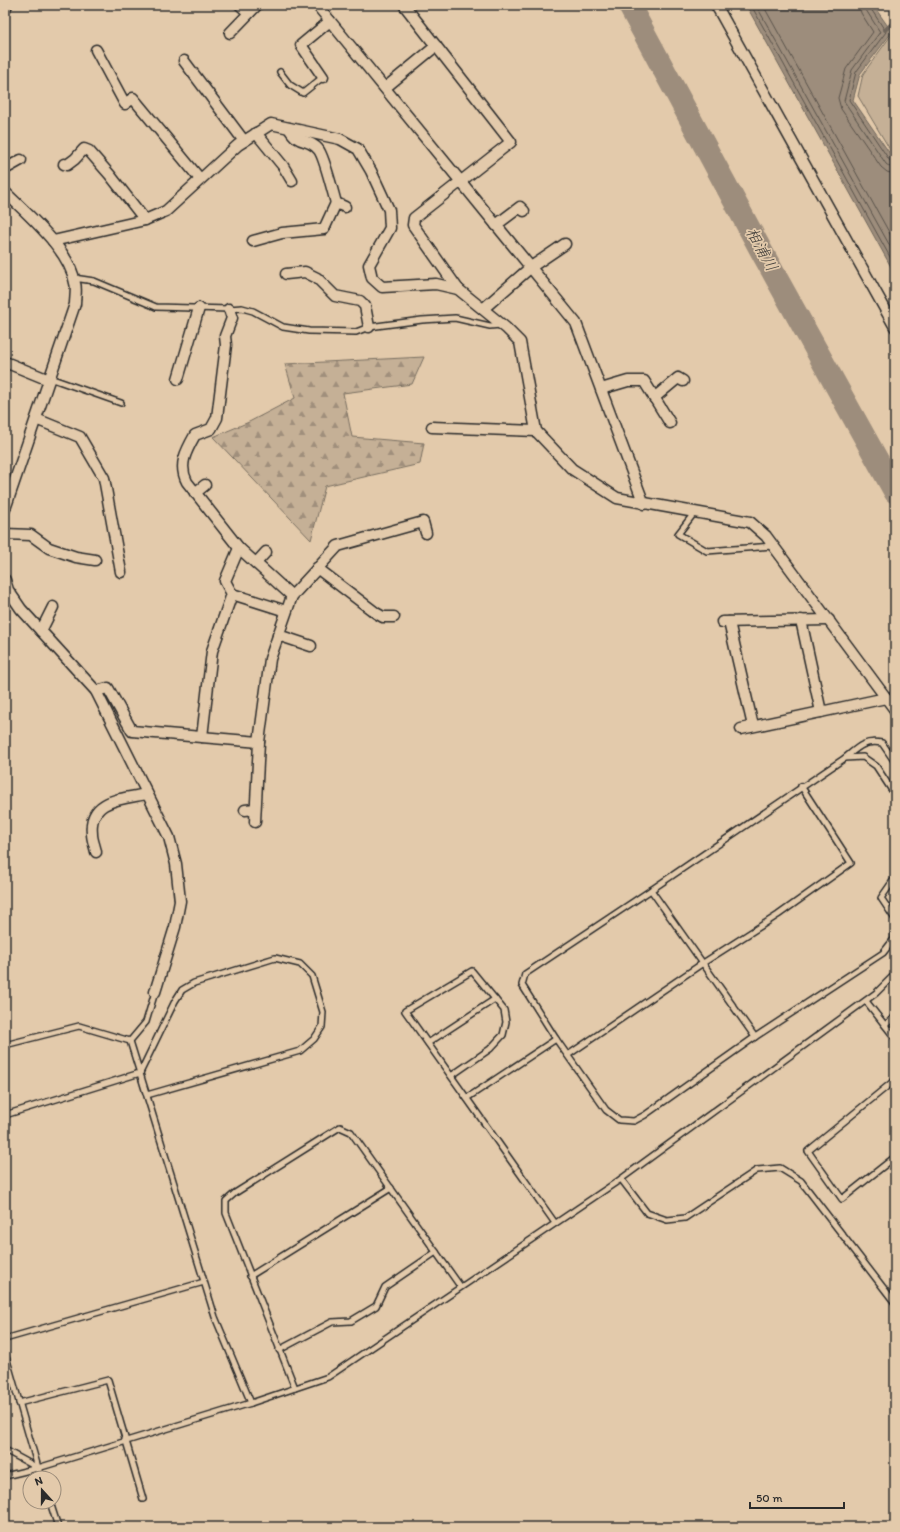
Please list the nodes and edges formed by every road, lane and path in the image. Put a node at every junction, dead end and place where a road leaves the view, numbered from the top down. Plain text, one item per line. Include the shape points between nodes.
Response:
1 (7, 5) edge
2 (240, 5) edge
3 (257, 5) edge
4 (317, 5) edge
5 (404, 5) edge
6 (716, 5) edge
7 (5, 10) edge
8 (249, 13) junction
9 (330, 21) junction
10 (230, 32) dead end
11 (436, 46) junction
12 (96, 50) dead end
13 (184, 61) dead end
14 (280, 72) dead end
15 (323, 77) joint
16 (384, 88) junction
17 (289, 128) junction
18 (256, 133) junction
19 (244, 141) junction
20 (20, 160) dead end
21 (64, 164) dead end
22 (5, 169) edge
23 (200, 180) junction
24 (292, 181) dead end
25 (461, 181) junction
26 (5, 192) edge
27 (520, 207) dead end
28 (145, 220) junction
29 (496, 225) junction
30 (53, 241) junction
31 (253, 241) dead end
32 (565, 244) dead end
33 (531, 267) junction
34 (286, 274) dead end
35 (74, 278) junction
36 (458, 289) junction
37 (199, 308) junction
38 (229, 309) junction
39 (483, 309) junction
40 (502, 325) junction
41 (369, 327) junction
42 (895, 327) edge
43 (5, 362) edge
44 (178, 378) dead end
45 (49, 379) junction
46 (683, 381) dead end
47 (601, 389) junction
48 (654, 398) junction
49 (121, 403) dead end
50 (36, 419) junction
51 (670, 423) dead end
52 (432, 427) dead end
53 (536, 431) junction
54 (205, 485) dead end
55 (195, 493) junction
56 (644, 504) junction
57 (5, 510) edge
58 (695, 512) junction
59 (426, 533) dead end
60 (5, 534) edge
61 (773, 546) junction
62 (239, 548) junction
63 (266, 552) dead end
64 (95, 560) dead end
65 (256, 563) junction
66 (317, 568) junction
67 (121, 572) dead end
68 (5, 580) edge
69 (232, 594) junction
70 (292, 596) junction
71 (53, 607) dead end
72 (286, 611) junction
73 (394, 617) dead end
74 (801, 620) junction
75 (828, 620) junction
76 (41, 631) junction
77 (278, 635) junction
78 (311, 646) dead end
79 (96, 691) junction
80 (886, 698) junction
81 (895, 710) edge
82 (821, 712) junction
83 (753, 726) junction
84 (741, 729) dead end
85 (202, 737) junction
86 (258, 742) junction
87 (845, 758) junction
88 (895, 762) edge
89 (801, 786) junction
90 (147, 794) junction
91 (895, 795) edge
92 (255, 809) junction
93 (245, 810) dead end
94 (255, 822) dead end
95 (96, 852) dead end
96 (895, 878) edge
97 (651, 890) junction
98 (895, 919) edge
99 (895, 930) edge
100 (703, 963) junction
101 (895, 974) edge
102 (155, 992) joint
103 (495, 999) junction
104 (866, 1001) junction
105 (895, 1017) edge
106 (885, 1025) junction
107 (755, 1037) junction
108 (895, 1038) edge
109 (556, 1039) junction
110 (130, 1041) junction
111 (428, 1043) junction
112 (5, 1045) edge
113 (568, 1055) junction
114 (140, 1073) junction
115 (451, 1076) junction
116 (895, 1080) edge
117 (147, 1095) junction
118 (466, 1098) junction
119 (5, 1115) edge
120 (895, 1158) edge
121 (621, 1178) junction
122 (391, 1188) junction
123 (555, 1223) junction
124 (436, 1252) junction
125 (250, 1276) junction
126 (204, 1282) junction
127 (460, 1286) junction
128 (895, 1303) edge
129 (5, 1339) edge
130 (279, 1350) junction
131 (5, 1353) edge
132 (295, 1388) junction
133 (19, 1402) junction
134 (251, 1403) junction
135 (126, 1441) junction
136 (5, 1450) edge
137 (38, 1468) junction
138 (5, 1476) edge
139 (143, 1499) dead end
140 (53, 1510) edge
141 (58, 1527) edge

1 - 7 street
2 - 8 street
3 - 8 street
4 - 9 street
5 - 11 street
6 - 42 street
8 - 10 street
9 - 15 street via 301,45
9 - 16 street
11 - 16 street
11 - 25 street via 511,142
12 - 23 street via 125,104 133,98
13 - 19 street
14 - 15 lane via 290,85 303,93
16 - 25 street
17 - 18 street via 271,124
17 - 31 street via 294,137 313,144 320,151 340,205 324,229 282,233
17 - 36 street via 340,139 358,149 371,171 389,210 390,228 368,265 372,278 382,286 436,284
18 - 19 street
18 - 24 street
19 - 23 street
20 - 22 street
21 - 28 street via 67,165 76,159 84,149 89,151
23 - 28 street via 166,210
25 - 29 street
25 - 36 street via 414,218 413,225
26 - 30 street
27 - 29 street
28 - 30 street
29 - 33 street
30 - 35 street via 62,252
32 - 33 street
33 - 39 street
33 - 47 street via 576,323
34 - 41 street via 305,272 317,278 335,296 360,301 365,306
35 - 37 lane via 94,281 156,307
35 - 45 street via 74,304
36 - 39 street
37 - 38 lane
37 - 44 street
38 - 41 lane via 242,308 253,311 283,327 309,331 356,332
38 - 55 street via 232,318 225,336 217,418 211,429 194,435 183,456 183,475
39 - 40 street
40 - 41 lane via 490,326 455,318
40 - 53 street via 520,342
43 - 45 street
45 - 49 lane
45 - 50 street
46 - 48 street via 678,378
47 - 48 street via 628,381 644,381
47 - 56 street
48 - 51 street
50 - 57 street
50 - 67 street via 80,437 104,478
52 - 53 street
53 - 56 street via 572,469 617,498
54 - 55 street
55 - 62 street
56 - 58 street
58 - 61 street via 750,522
58 - 61 lane via 678,534 707,551
59 - 66 street via 423,522 338,546
60 - 64 street via 31,535 49,548
61 - 75 street
62 - 65 street
62 - 69 street via 225,581
63 - 65 street
65 - 70 street
66 - 70 street
66 - 73 street via 376,613 383,617
68 - 76 street via 8,590 21,609
69 - 72 street
69 - 85 street via 212,651
70 - 72 street
71 - 76 street
72 - 77 street
74 - 75 street
74 - 82 street
74 - 83 street via 726,622
75 - 80 street
76 - 79 street
77 - 78 street
77 - 86 street via 270,659
79 - 85 street via 108,688 132,731
79 - 90 street
80 - 81 street
80 - 82 street
82 - 83 street
83 - 84 street
85 - 86 street
86 - 92 street
87 - 88 lane via 859,746 872,742 882,743
87 - 89 lane
87 - 91 lane via 863,757 876,766
89 - 97 lane
89 - 100 lane via 851,862 778,915
90 - 95 street via 105,803 97,809 92,821
90 - 102 street via 169,837 176,864 180,901
92 - 93 street
92 - 94 street
96 - 98 lane via 881,898
97 - 100 lane
97 - 109 lane via 525,974 522,985
99 - 107 lane via 894,939 883,953
100 - 107 lane
100 - 113 lane
101 - 104 lane
102 - 110 lane via 146,1022
103 - 111 lane
103 - 111 lane via 472,971 406,1011
103 - 115 lane via 504,1010 506,1022 503,1035 490,1049
104 - 106 lane
104 - 121 lane
105 - 106 lane
106 - 108 lane
107 - 113 lane via 634,1121 619,1120 606,1110
109 - 113 lane
109 - 118 lane
110 - 112 lane via 78,1026
110 - 114 lane
111 - 115 lane
114 - 117 lane
114 - 117 lane via 175,1001 182,990 194,983 275,958 300,964 312,976 323,1012 322,1027 314,1039 300,1050
114 - 119 lane
115 - 118 lane
116 - 120 lane via 808,1151 842,1199
117 - 126 lane
118 - 123 lane
121 - 123 lane
121 - 128 lane via 646,1213 667,1220 685,1218 757,1170 780,1168 801,1181
122 - 124 lane
122 - 125 lane
122 - 125 lane via 351,1132 340,1127 226,1201 226,1213
123 - 127 lane
124 - 127 lane
124 - 130 lane via 386,1287 376,1306 351,1321 332,1322
125 - 130 lane
126 - 129 lane
126 - 134 lane via 215,1317
127 - 132 lane via 328,1377
130 - 132 lane
131 - 133 lane
132 - 134 lane
133 - 135 lane via 108,1380
133 - 137 lane
134 - 135 lane
135 - 137 lane
135 - 139 lane
136 - 137 lane
137 - 138 lane
140 - 141 lane

